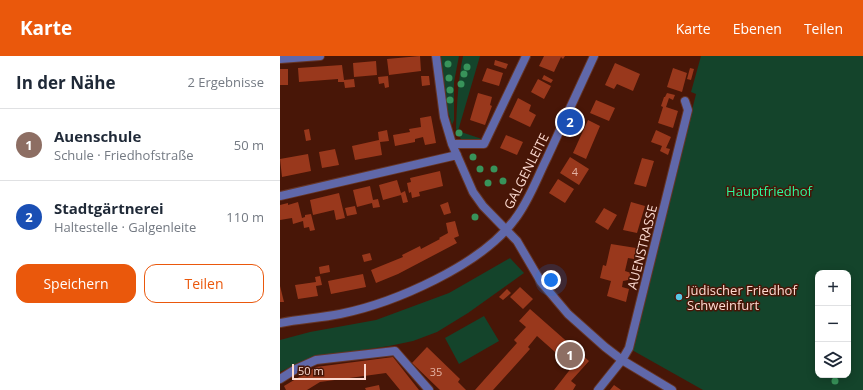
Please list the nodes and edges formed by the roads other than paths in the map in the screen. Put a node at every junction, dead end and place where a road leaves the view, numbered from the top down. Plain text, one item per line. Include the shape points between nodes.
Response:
1 (320, 56) edge
2 (436, 56) edge
3 (526, 56) edge
4 (594, 56) edge
5 (295, 57) edge
6 (280, 59) edge
7 (685, 101) dead end
8 (452, 144) junction
9 (457, 155) junction
10 (280, 196) edge
11 (506, 230) junction
12 (280, 322) edge
13 (622, 360) junction
14 (280, 379) edge
15 (429, 390) edge
16 (598, 390) edge
17 (672, 390) edge

1 - 5 street
2 - 8 street via 444,117
3 - 8 street via 484,144
4 - 11 street, GALGENLEITE via 528,197 518,216
5 - 6 street
7 - 13 street, AUENSTRASSE via 688,110 683,134 629,348
8 - 9 street
9 - 10 street
9 - 11 street via 482,206
11 - 12 street, GALGENLEITE via 456,268 411,291 377,304 339,314
11 - 13 street via 517,242 541,282 568,314
13 - 16 street, AUENSTRASSE
13 - 17 street
14 - 15 street via 316,360 395,351

